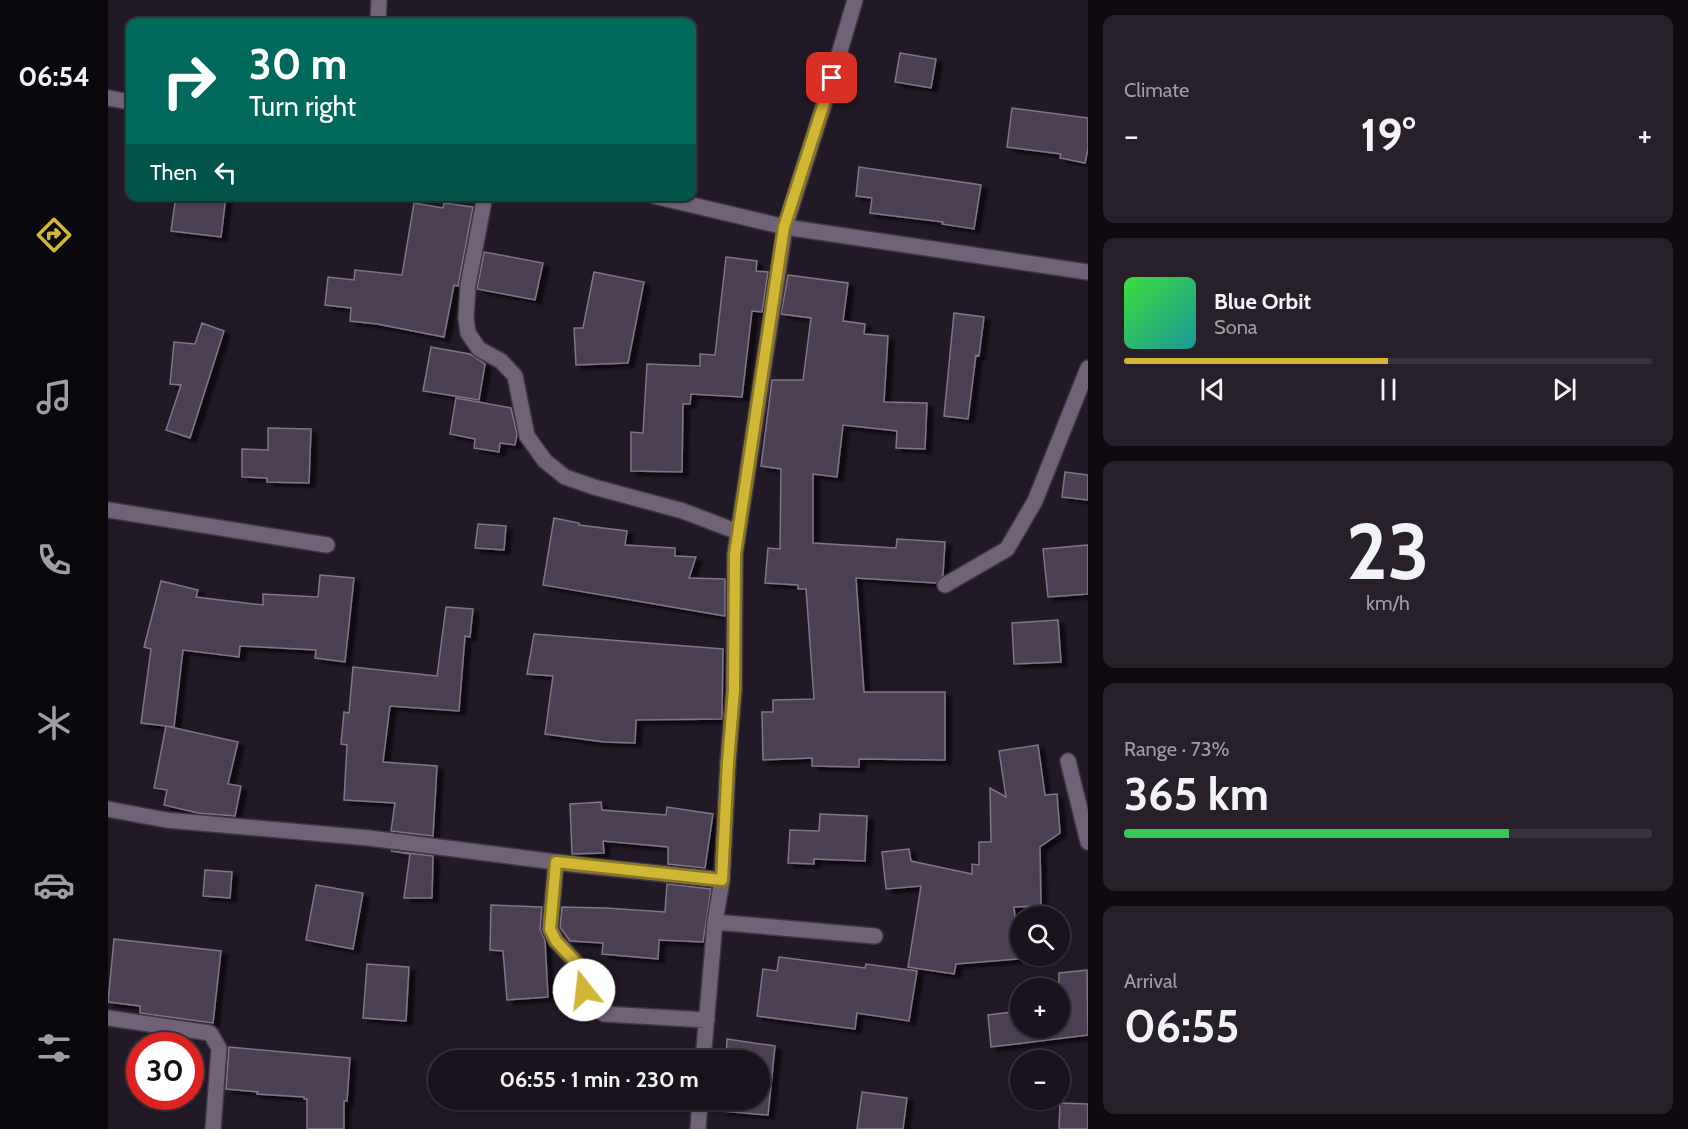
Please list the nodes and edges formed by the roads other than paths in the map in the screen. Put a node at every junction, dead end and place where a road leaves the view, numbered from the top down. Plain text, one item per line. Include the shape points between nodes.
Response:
1 (379, 0) edge
2 (855, 0) edge
3 (378, 18) edge
4 (108, 98) edge
5 (126, 101) edge
6 (484, 201) edge
7 (675, 201) edge
8 (784, 227) junction
9 (1088, 272) edge
10 (1088, 368) edge
11 (108, 510) edge
12 (738, 532) junction
13 (327, 544) dead end
14 (945, 585) dead end
15 (1068, 761) dead end
16 (108, 809) edge
17 (1088, 842) edge
18 (556, 862) junction
19 (722, 880) junction
20 (715, 922) junction
21 (874, 936) dead end
22 (108, 1018) edge
23 (707, 1020) junction
24 (704, 1050) edge
25 (699, 1110) edge
26 (213, 1129) edge
27 (698, 1129) edge

1 - 3 street
2 - 8 street
4 - 5 street
6 - 12 street via 468,285 468,333 479,349 516,376 527,436 545,461 566,477 683,511
7 - 8 street
8 - 9 street
8 - 12 street
10 - 14 street via 1035,501 1007,549
11 - 13 street
12 - 19 street via 734,690
15 - 17 street
16 - 18 street via 166,820 369,838
18 - 19 street
18 - 23 street via 550,929 585,972 584,990 589,1005 604,1014
19 - 20 street
20 - 21 street
20 - 23 street
22 - 26 street via 210,1033 219,1048
23 - 24 street
25 - 27 street

